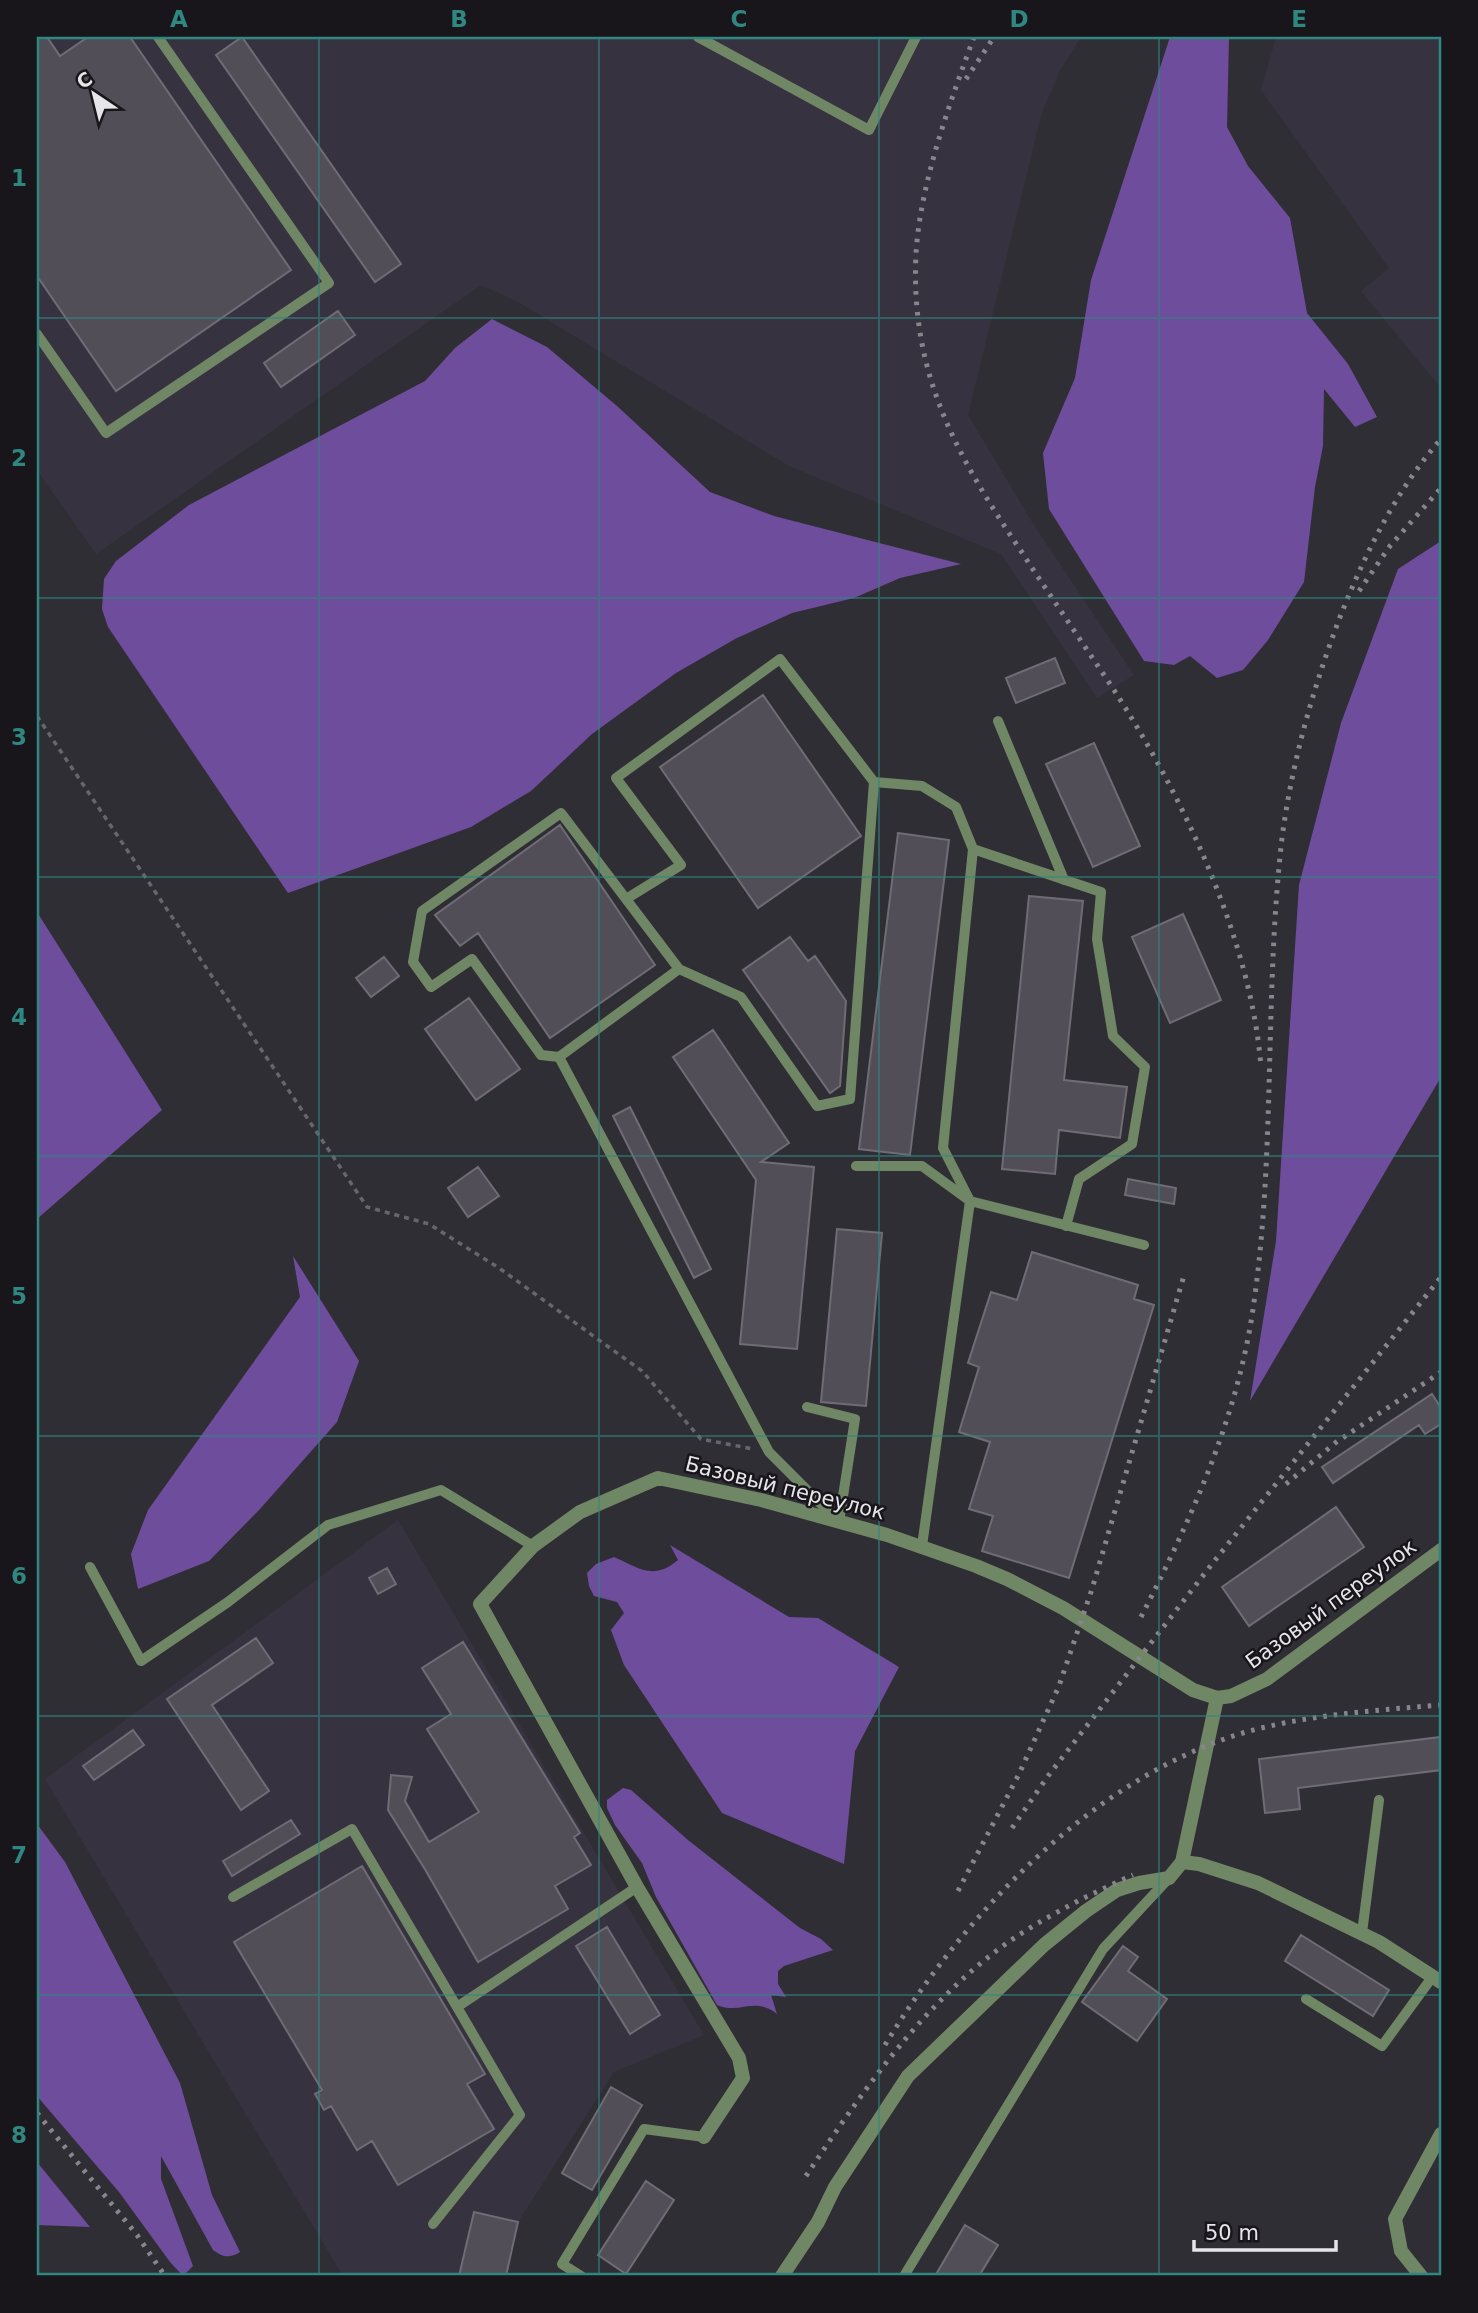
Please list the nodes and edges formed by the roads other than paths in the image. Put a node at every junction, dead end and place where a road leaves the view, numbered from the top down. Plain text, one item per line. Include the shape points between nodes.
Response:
1 (158, 37) edge
2 (698, 37) edge
3 (916, 37) edge
4 (37, 334) edge
5 (998, 721) dead end
6 (874, 782) junction
7 (972, 849) junction
8 (1064, 880) junction
9 (626, 899) junction
10 (679, 969) junction
11 (559, 1057) junction
12 (856, 1167) dead end
13 (970, 1201) junction
14 (1066, 1226) junction
15 (1144, 1245) dead end
16 (807, 1407) dead end
17 (839, 1522) junction
18 (533, 1546) junction
19 (922, 1546) junction
20 (1441, 1550) edge
21 (90, 1567) dead end
22 (1217, 1698) junction
23 (1379, 1800) dead end
24 (1182, 1862) junction
25 (1169, 1878) junction
26 (637, 1887) junction
27 (233, 1897) dead end
28 (1362, 1933) junction
29 (1437, 1979) edge
30 (1306, 1999) dead end
31 (457, 2007) junction
32 (1441, 2134) edge
33 (704, 2137) joint
34 (433, 2224) dead end
35 (581, 2276) edge
36 (782, 2276) edge
37 (904, 2276) edge
38 (1422, 2276) edge

1 - 4 lane via 329,283 106,433
2 - 3 lane via 869,130
5 - 8 lane
6 - 7 lane via 922,786 956,807
6 - 9 lane via 780,659 616,778 681,865
6 - 10 lane via 849,1099 817,1105 741,997
7 - 8 lane
7 - 13 lane via 943,1148
8 - 14 lane via 1101,892 1097,939 1113,1035 1145,1067 1132,1144 1079,1180
9 - 10 lane
9 - 11 lane via 561,813 422,911 413,962 431,987 472,959 541,1055
10 - 11 lane
11 - 17 lane via 769,1452
12 - 13 lane via 922,1166
13 - 14 lane
13 - 19 lane
14 - 15 lane
16 - 17 lane via 855,1419
17 - 18 street, Базовый переулок via 658,1478 580,1511
17 - 19 street, Базовый переулок
18 - 21 lane via 441,1490 328,1525 141,1661
18 - 26 street, Базовый переулок via 480,1604
19 - 22 street, Базовый переулок via 1035,1593 1193,1690
20 - 22 street, Базовый переулок via 1289,1665 1249,1689
22 - 24 street
23 - 28 lane
24 - 25 street
24 - 28 street via 1258,1883
25 - 36 street via 1118,1890 1086,1911 1044,1945 908,2076
25 - 37 lane via 1103,1949
26 - 31 lane
26 - 33 street, Базовый переулок via 742,2068 738,2088
27 - 31 lane via 352,1829
28 - 29 street
29 - 30 lane via 1382,2046
31 - 34 lane via 520,2115
32 - 38 street via 1395,2219 1401,2251
33 - 35 lane via 644,2129 562,2264

